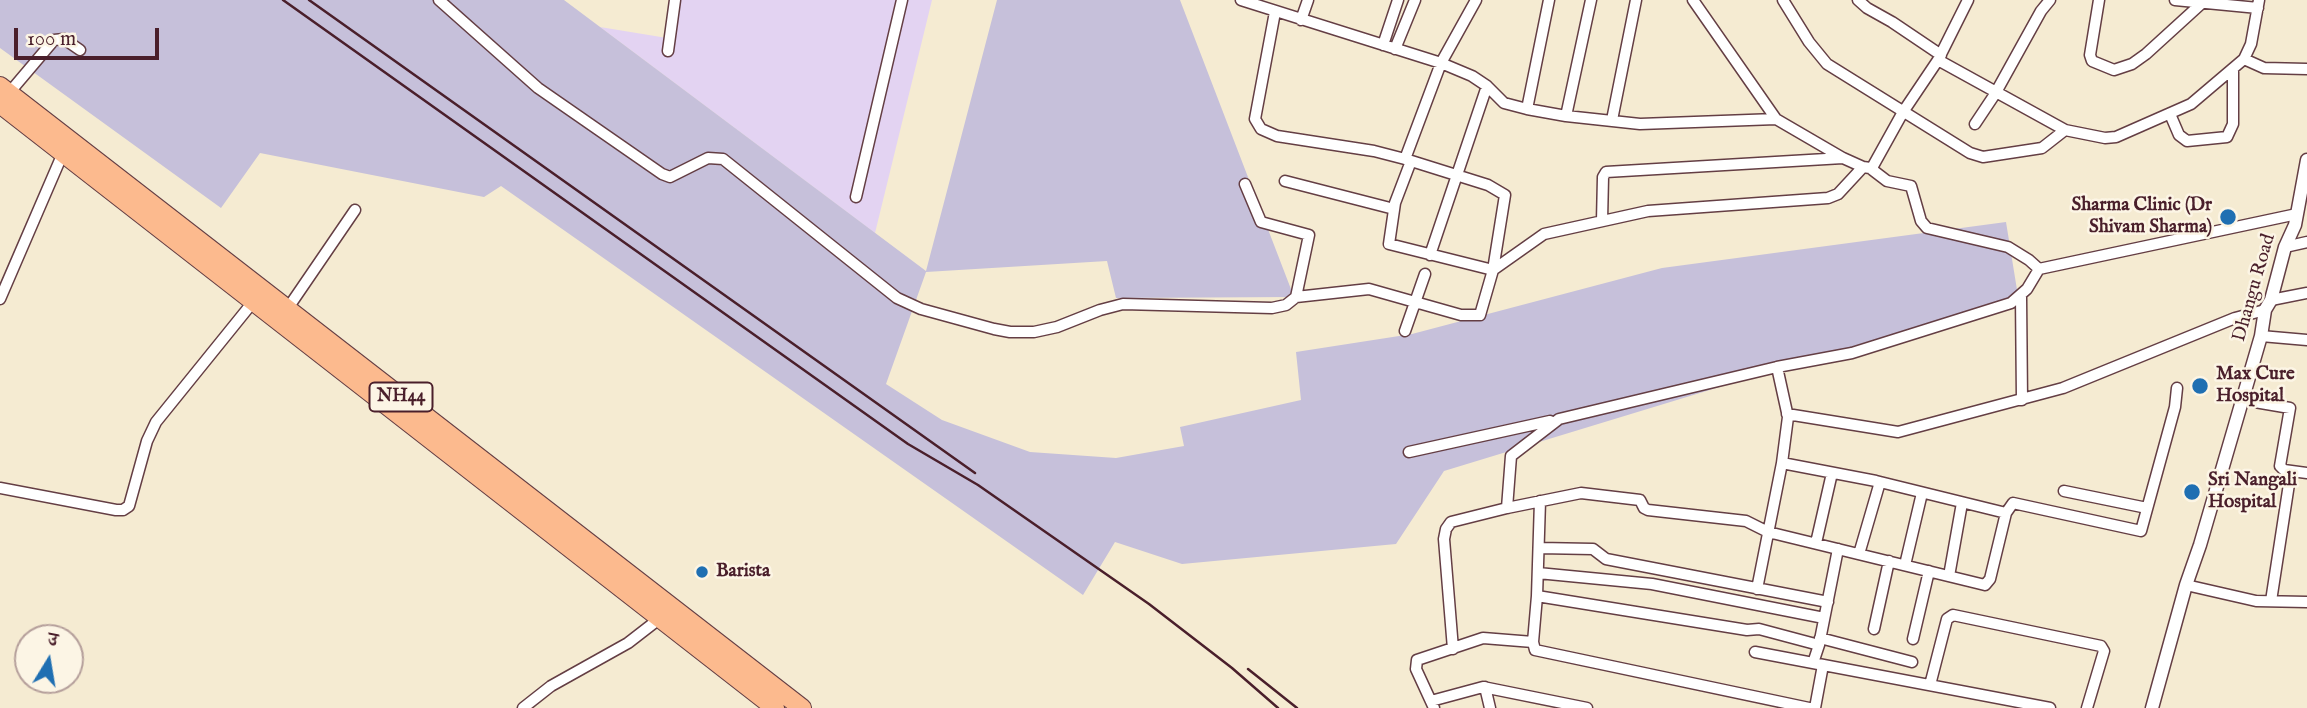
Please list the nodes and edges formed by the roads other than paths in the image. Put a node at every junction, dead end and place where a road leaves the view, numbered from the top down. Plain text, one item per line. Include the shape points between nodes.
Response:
1 (439, 0) edge
2 (675, 0) edge
3 (902, 0) edge
4 (1241, 0) edge
5 (1308, 0) edge
6 (1398, 0) edge
7 (1415, 0) edge
8 (1476, 0) edge
9 (1549, 0) edge
10 (1591, 0) edge
11 (1636, 0) edge
12 (1693, 0) edge
13 (1858, 0) edge
14 (1968, 0) edge
15 (2050, 0) edge
16 (2099, 0) edge
17 (2175, 0) edge
18 (1786, 1) edge
19 (1254, 2) edge
20 (2202, 3) junction
21 (2259, 4) edge
22 (1275, 12) junction
23 (1301, 20) junction
24 (1383, 45) junction
25 (1395, 49) junction
26 (80, 50) dead end
27 (668, 51) dead end
28 (1939, 57) junction
29 (2244, 60) junction
30 (1441, 63) junction
31 (2233, 69) junction
32 (2307, 69) edge
33 (1487, 86) junction
34 (3, 94) edge
35 (1995, 94) junction
36 (1527, 109) junction
37 (1903, 112) junction
38 (2170, 114) junction
39 (1566, 116) junction
40 (1776, 119) junction
41 (1612, 120) junction
42 (1975, 124) dead end
43 (2066, 130) junction
44 (63, 153) junction
45 (1843, 158) junction
46 (1408, 160) junction
47 (2307, 160) edge
48 (1867, 168) junction
49 (1458, 176) junction
50 (2305, 178) edge
51 (1285, 181) dead end
52 (1245, 184) dead end
53 (856, 197) dead end
54 (1394, 209) junction
55 (355, 210) dead end
56 (2301, 215) edge
57 (1602, 221) junction
58 (2307, 242) edge
59 (2285, 247) junction
60 (1430, 255) junction
61 (2039, 269) junction
62 (1493, 270) junction
63 (1425, 274) dead end
64 (2307, 293) edge
65 (2021, 296) junction
66 (1296, 297) junction
67 (0, 299) edge
68 (253, 302) junction
69 (1416, 303) junction
70 (2268, 305) junction
71 (288, 308) junction
72 (1405, 331) dead end
73 (2261, 336) junction
74 (315, 340) junction
75 (2307, 340) edge
76 (1777, 367) junction
77 (2177, 388) dead end
78 (2022, 400) junction
79 (2243, 400) junction
80 (1787, 414) junction
81 (1559, 419) junction
82 (1409, 452) dead end
83 (1782, 463) junction
84 (2291, 471) junction
85 (1832, 473) junction
86 (2307, 473) edge
87 (1880, 482) junction
88 (0, 488) edge
89 (2064, 491) dead end
90 (1922, 493) junction
91 (1541, 501) junction
92 (1962, 503) junction
93 (1507, 508) junction
94 (2147, 509) junction
95 (2006, 513) junction
96 (1768, 532) junction
97 (1816, 543) junction
98 (1539, 548) junction
99 (1838, 549) junction
100 (1859, 554) junction
101 (1889, 561) junction
102 (1905, 565) junction
103 (1929, 571) junction
104 (1538, 573) junction
105 (1950, 576) junction
106 (2186, 584) junction
107 (1757, 589) junction
108 (1537, 596) junction
109 (2271, 601) junction
110 (1828, 602) junction
111 (2307, 602) edge
112 (1824, 618) junction
113 (659, 619) junction
114 (1874, 629) dead end
115 (1913, 639) dead end
116 (1533, 642) junction
117 (1820, 642) junction
118 (1453, 649) junction
119 (1755, 652) dead end
120 (1912, 662) dead end
121 (1818, 664) junction
122 (1930, 685) junction
123 (1485, 687) junction
124 (1743, 695) junction
125 (1991, 703) edge
126 (1550, 704) edge
127 (1432, 705) edge
128 (1789, 706) edge
129 (523, 708) edge
130 (775, 708) edge
131 (802, 708) edge
132 (1490, 708) edge
133 (1587, 708) edge
134 (1741, 708) edge
135 (1809, 708) edge
136 (1815, 708) edge
137 (2050, 708) edge
138 (2087, 708) edge
139 (2152, 708) edge

1 - 66 street via 538,88 662,174 670,177 708,158 723,159 897,298 920,309 994,330 1020,332 1057,327 1123,304 1272,308
2 - 27 street
3 - 53 street
4 - 19 street
5 - 23 street
6 - 24 street
7 - 25 street
8 - 30 street
9 - 36 street
10 - 39 street
11 - 41 street
12 - 40 street
13 - 28 street
14 - 28 street
15 - 35 street
16 - 20 street via 2090,55 2092,61 2114,70 2146,54
17 - 20 street
18 - 37 street via 1827,64
19 - 22 street
20 - 21 street
21 - 29 street
22 - 23 street
22 - 46 street via 1255,119 1258,125 1277,136
23 - 24 street
24 - 25 street
25 - 30 street
26 - 34 street via 64,39 54,40
28 - 35 street
28 - 37 street
29 - 31 street
29 - 32 street via 2264,68
30 - 33 street
30 - 46 street
31 - 38 street via 2202,96
31 - 38 street via 2233,124 2227,137 2187,141 2179,135
33 - 36 street via 1504,103
33 - 49 street
34 - 44 highway, NH44
34 - 71 highway, NH44
35 - 42 street
35 - 43 street
36 - 39 street
37 - 43 street via 1970,153 1983,156 2042,148
37 - 48 street via 1873,166
38 - 43 street via 2116,137
39 - 41 street
40 - 41 street via 1640,124
40 - 45 street
44 - 67 street
44 - 68 highway, NH44
45 - 48 street
45 - 57 street via 1606,172
46 - 49 street
46 - 54 street
47 - 50 street, Dhangu Road
48 - 57 street via 1828,198 1648,211
48 - 61 street via 1886,181 1911,186 1927,228 2008,247
49 - 60 street
49 - 62 street via 1505,195
50 - 56 street, Dhangu Road
51 - 54 street
52 - 66 street via 1261,222 1309,235
54 - 60 street via 1389,244
55 - 71 street
56 - 59 street, Dhangu Road
56 - 61 street
57 - 62 street via 1544,234
58 - 59 street
59 - 70 street, Dhangu Road
60 - 62 street
61 - 65 street
62 - 69 street via 1478,316
63 - 69 street
64 - 70 street
65 - 76 street via 1852,353
65 - 78 street
66 - 69 street via 1362,288
68 - 74 highway, NH44
68 - 88 street via 156,422 129,506 116,510
69 - 72 street
70 - 73 street, Dhangu Road
70 - 78 street via 2063,388
71 - 74 highway, NH44
73 - 75 street
73 - 79 street, Dhangu Road
74 - 113 highway, NH44
74 - 131 highway, NH44
76 - 80 street
76 - 81 street
77 - 94 street
78 - 80 street via 1898,432
79 - 84 street via 2290,408 2280,466
79 - 106 street, Dhangu Road
80 - 83 street
81 - 82 street
81 - 93 street via 1513,453 1508,466
83 - 85 street
83 - 96 street
84 - 86 street
84 - 109 street
85 - 87 street
85 - 97 street
87 - 90 street
87 - 100 street
89 - 94 street
90 - 92 street
90 - 102 street
91 - 93 street
91 - 96 street via 1581,493 1640,500 1648,510 1746,522
91 - 98 street
92 - 95 street
92 - 105 street
93 - 118 street via 1451,522 1446,528
94 - 95 street via 2141,531 2013,503
95 - 105 street via 1987,584
96 - 97 street
96 - 107 street
97 - 99 street
98 - 104 street
98 - 107 street via 1594,549 1605,559
99 - 100 street
99 - 110 street
100 - 101 street
101 - 102 street
101 - 114 street
102 - 103 street
103 - 105 street
103 - 115 street
104 - 108 street
104 - 112 street via 1652,584
106 - 109 street
106 - 139 street, Dhangu Road
107 - 110 street
108 - 116 street
108 - 117 street
109 - 111 street
110 - 112 street
112 - 117 street
113 - 129 street
113 - 130 highway, NH44
116 - 118 street via 1489,638
116 - 124 street via 1538,650
117 - 120 street
117 - 121 street
118 - 127 street via 1415,662
119 - 121 street
121 - 122 street
121 - 136 street
122 - 125 street
122 - 138 street via 1947,619 1953,615 2101,646 2104,651
123 - 126 street
123 - 127 street
123 - 132 street
124 - 128 street
124 - 134 street
125 - 137 street
126 - 133 street
128 - 135 street

